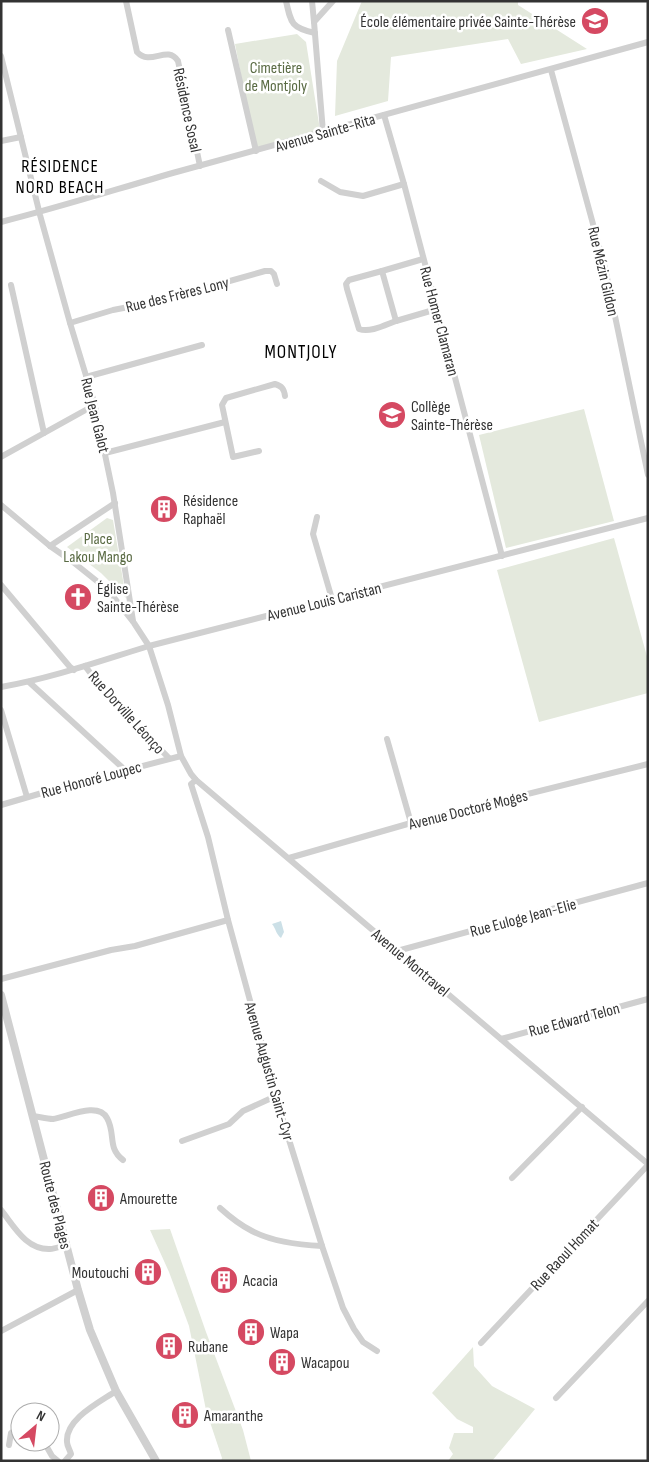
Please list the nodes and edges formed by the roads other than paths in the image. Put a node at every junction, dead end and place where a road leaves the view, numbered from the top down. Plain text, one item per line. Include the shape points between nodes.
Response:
1 (126, 1) edge
2 (286, 1) edge
3 (312, 1) edge
4 (334, 1) edge
5 (314, 22) junction
6 (228, 30) dead end
7 (315, 33) junction
8 (648, 42) edge
9 (1, 56) edge
10 (550, 70) junction
11 (384, 115) junction
12 (323, 132) junction
13 (21, 137) junction
14 (1, 141) edge
15 (256, 151) junction
16 (200, 166) junction
17 (321, 181) dead end
18 (404, 184) junction
19 (40, 212) junction
20 (1, 222) edge
21 (423, 259) junction
22 (382, 271) junction
23 (276, 284) dead end
24 (11, 285) dead end
25 (437, 309) junction
26 (396, 321) junction
27 (70, 323) junction
28 (202, 345) dead end
29 (86, 377) junction
30 (285, 396) dead end
31 (94, 402) junction
32 (224, 422) junction
33 (44, 433) junction
34 (260, 451) dead end
35 (106, 453) junction
36 (1, 457) edge
37 (648, 475) edge
38 (115, 502) junction
39 (1, 505) edge
40 (317, 517) dead end
41 (648, 518) edge
42 (50, 546) junction
43 (502, 556) junction
44 (1, 585) edge
45 (332, 599) junction
46 (134, 623) junction
47 (149, 646) junction
48 (86, 666) junction
49 (74, 670) junction
50 (30, 682) junction
51 (1, 687) edge
52 (1, 710) edge
53 (387, 739) dead end
54 (181, 756) junction
55 (169, 758) junction
56 (648, 764) edge
57 (125, 770) junction
58 (196, 780) junction
59 (27, 797) junction
60 (1, 805) edge
61 (411, 823) junction
62 (289, 858) junction
63 (648, 883) edge
64 (228, 920) junction
65 (397, 951) junction
66 (1, 979) edge
67 (1, 995) edge
68 (648, 1000) edge
69 (501, 1039) junction
70 (276, 1096) junction
71 (582, 1107) junction
72 (33, 1116) junction
73 (182, 1141) dead end
74 (123, 1160) dead end
75 (648, 1164) edge
76 (512, 1178) dead end
77 (220, 1208) dead end
78 (1, 1210) edge
79 (66, 1245) junction
80 (322, 1246) junction
81 (78, 1290) junction
82 (648, 1301) edge
83 (1, 1331) edge
84 (480, 1344) dead end
85 (377, 1351) dead end
86 (116, 1391) junction
87 (556, 1398) dead end
88 (10, 1439) edge
89 (9, 1445) dead end
90 (65, 1461) edge
91 (156, 1461) edge

1 - 16 street, Résidence Sosal via 139,54 147,58 170,54 178,61
2 - 7 street via 295,25
3 - 5 street
4 - 5 street
5 - 7 street
6 - 15 street
7 - 12 street
8 - 10 street, Avenue Sainte-Rita
9 - 13 street, Rue Jean Galot
10 - 11 street, Avenue Sainte-Rita
10 - 37 street, Rue Mézin Gildon via 605,268
11 - 12 street, Avenue Sainte-Rita
11 - 18 street, Rue Homer Clamaran
12 - 15 street, Avenue Sainte-Rita
13 - 14 street
13 - 19 street, Rue Jean Galot
15 - 16 street, Avenue Sainte-Rita
16 - 19 street, Avenue Sainte-Rita
17 - 18 street via 340,192 364,196
18 - 21 street, Rue Homer Clamaran
19 - 20 street, Avenue Sainte-Rita
19 - 27 street, Rue Jean Galot
21 - 22 street
21 - 25 street, Rue Homer Clamaran
22 - 26 street
22 - 26 street via 349,280 347,290 362,331
23 - 27 street, Rue des Frères Lony via 274,274 265,271
24 - 33 street
25 - 26 street
25 - 43 street, Rue Homer Clamaran
27 - 29 street, Rue Jean Galot
28 - 29 street
29 - 31 street, Rue Jean Galot
30 - 32 street via 284,389 275,384 226,398 222,405
31 - 33 street
31 - 35 street, Rue Jean Galot
32 - 34 street via 233,458
32 - 35 street
33 - 36 street
35 - 38 street, Rue Jean Galot
38 - 42 street
38 - 46 street, Rue Jean Galot
39 - 42 street, Avenue Montravel
40 - 45 street via 313,534
41 - 43 street, Avenue Louis Caristan
42 - 46 street, Avenue Montravel via 112,595
43 - 45 street, Avenue Louis Caristan
44 - 49 street
45 - 47 street, Avenue Louis Caristan
46 - 47 street, Avenue Montravel
47 - 48 street, Avenue Louis Caristan
47 - 54 street, Avenue Montravel
48 - 49 street, Avenue Louis Caristan
48 - 55 street, Rue Dorville Léonço via 121,710
49 - 50 street, Avenue Louis Caristan
50 - 51 street, Avenue Louis Caristan
50 - 57 street
52 - 59 street
53 - 61 street
54 - 55 street, Rue Honoré Loupec
54 - 58 street, Avenue Montravel
55 - 57 street, Rue Honoré Loupec
56 - 61 street, Avenue Doctoré Moges
57 - 59 street, Rue Honoré Loupec
58 - 62 street, Avenue Montravel
58 - 64 street, Avenue Augustin Saint-Cyr via 192,784
59 - 60 street, Rue Honoré Loupec
61 - 62 street, Avenue Doctoré Moges
62 - 65 street, Avenue Montravel
63 - 65 street, Rue Euloge Jean-Elie
64 - 66 street
64 - 70 street, Avenue Augustin Saint-Cyr
65 - 69 street, Avenue Montravel
67 - 72 street, Route des Plages
68 - 69 street, Rue Edward Telon
69 - 71 street, Avenue Montravel
70 - 73 street via 243,1111 229,1124
70 - 80 street, Avenue Augustin Saint-Cyr
71 - 75 street, Avenue Montravel
71 - 76 street
72 - 74 street via 52,1119 99,1111 106,1115 111,1126 114,1152
72 - 79 street, Route des Plages
75 - 84 street, Rue Raoul Homat
77 - 80 street via 253,1232 278,1240
78 - 79 street via 24,1240 38,1248
79 - 81 street, Route des Plages
80 - 85 street, Avenue Augustin Saint-Cyr via 343,1308 358,1337
81 - 83 street
81 - 86 street, Route des Plages via 90,1330
82 - 87 street
86 - 90 street via 84,1413 70,1428 67,1441 71,1454
86 - 91 street, Route des Plages
88 - 89 street

